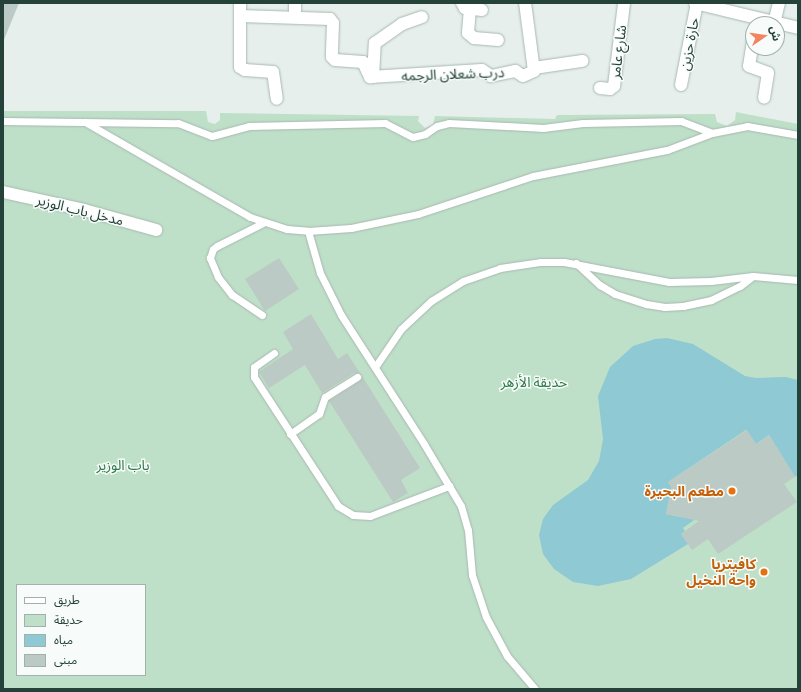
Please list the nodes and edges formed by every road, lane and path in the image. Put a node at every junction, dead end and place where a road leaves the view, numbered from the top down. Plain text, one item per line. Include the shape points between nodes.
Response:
1 (240, 3) edge
2 (295, 3) edge
3 (525, 3) edge
4 (624, 3) edge
5 (696, 3) edge
6 (779, 3) edge
7 (471, 7) edge
8 (240, 16) junction
9 (422, 16) dead end
10 (776, 16) edge
11 (295, 18) junction
12 (745, 18) edge
13 (785, 25) edge
14 (798, 28) edge
15 (498, 40) dead end
16 (751, 56) edge
17 (582, 61) dead end
18 (534, 68) junction
19 (373, 77) junction
20 (681, 85) dead end
21 (600, 88) dead end
22 (764, 98) dead end
23 (277, 99) dead end
24 (3, 121) edge
25 (83, 121) junction
26 (712, 133) junction
27 (798, 135) edge
28 (3, 192) edge
29 (263, 223) junction
30 (156, 230) dead end
31 (308, 231) junction
32 (576, 263) junction
33 (753, 276) junction
34 (798, 280) edge
35 (262, 315) dead end
36 (274, 353) dead end
37 (374, 367) junction
38 (356, 377) dead end
39 (290, 434) junction
40 (449, 486) junction
41 (535, 689) edge

1 - 8 street
2 - 11 street
3 - 18 street
4 - 21 street, شارع عامر via 614,86 610,89
5 - 12 street
5 - 20 street, حارة حزين
6 - 10 street
7 - 15 street via 468,34 474,38
8 - 11 street
8 - 23 street via 241,68 273,72
9 - 19 street via 402,24 375,43
11 - 19 street via 332,20 332,55 335,60 363,62 367,75
13 - 14 street
16 - 22 street via 749,66 768,73
17 - 18 street
18 - 19 street, درب شعلان الرجمه via 532,73 523,76 515,71 491,76 482,70
24 - 25 lane
25 - 26 lane via 178,123 212,136 249,126 385,123 413,137 450,122 543,128 583,122 681,121
25 - 29 lane
26 - 27 lane via 747,126
26 - 31 lane via 667,150 532,176 418,214 351,228
28 - 30 street, مدخل باب الوزير via 84,210
29 - 31 lane
29 - 35 lane via 213,249 210,258 218,277 232,295
31 - 37 lane via 329,293
32 - 33 lane via 669,282 704,282
32 - 33 lane via 600,285 615,294 665,307 711,300 740,286
32 - 37 lane via 520,264 463,281 417,313 401,329
33 - 34 lane
36 - 39 lane via 256,364 253,374
37 - 40 lane
38 - 39 lane via 325,397 319,414
39 - 40 lane via 333,499 353,515 370,516
40 - 41 lane via 466,521 472,575 486,617 507,656

